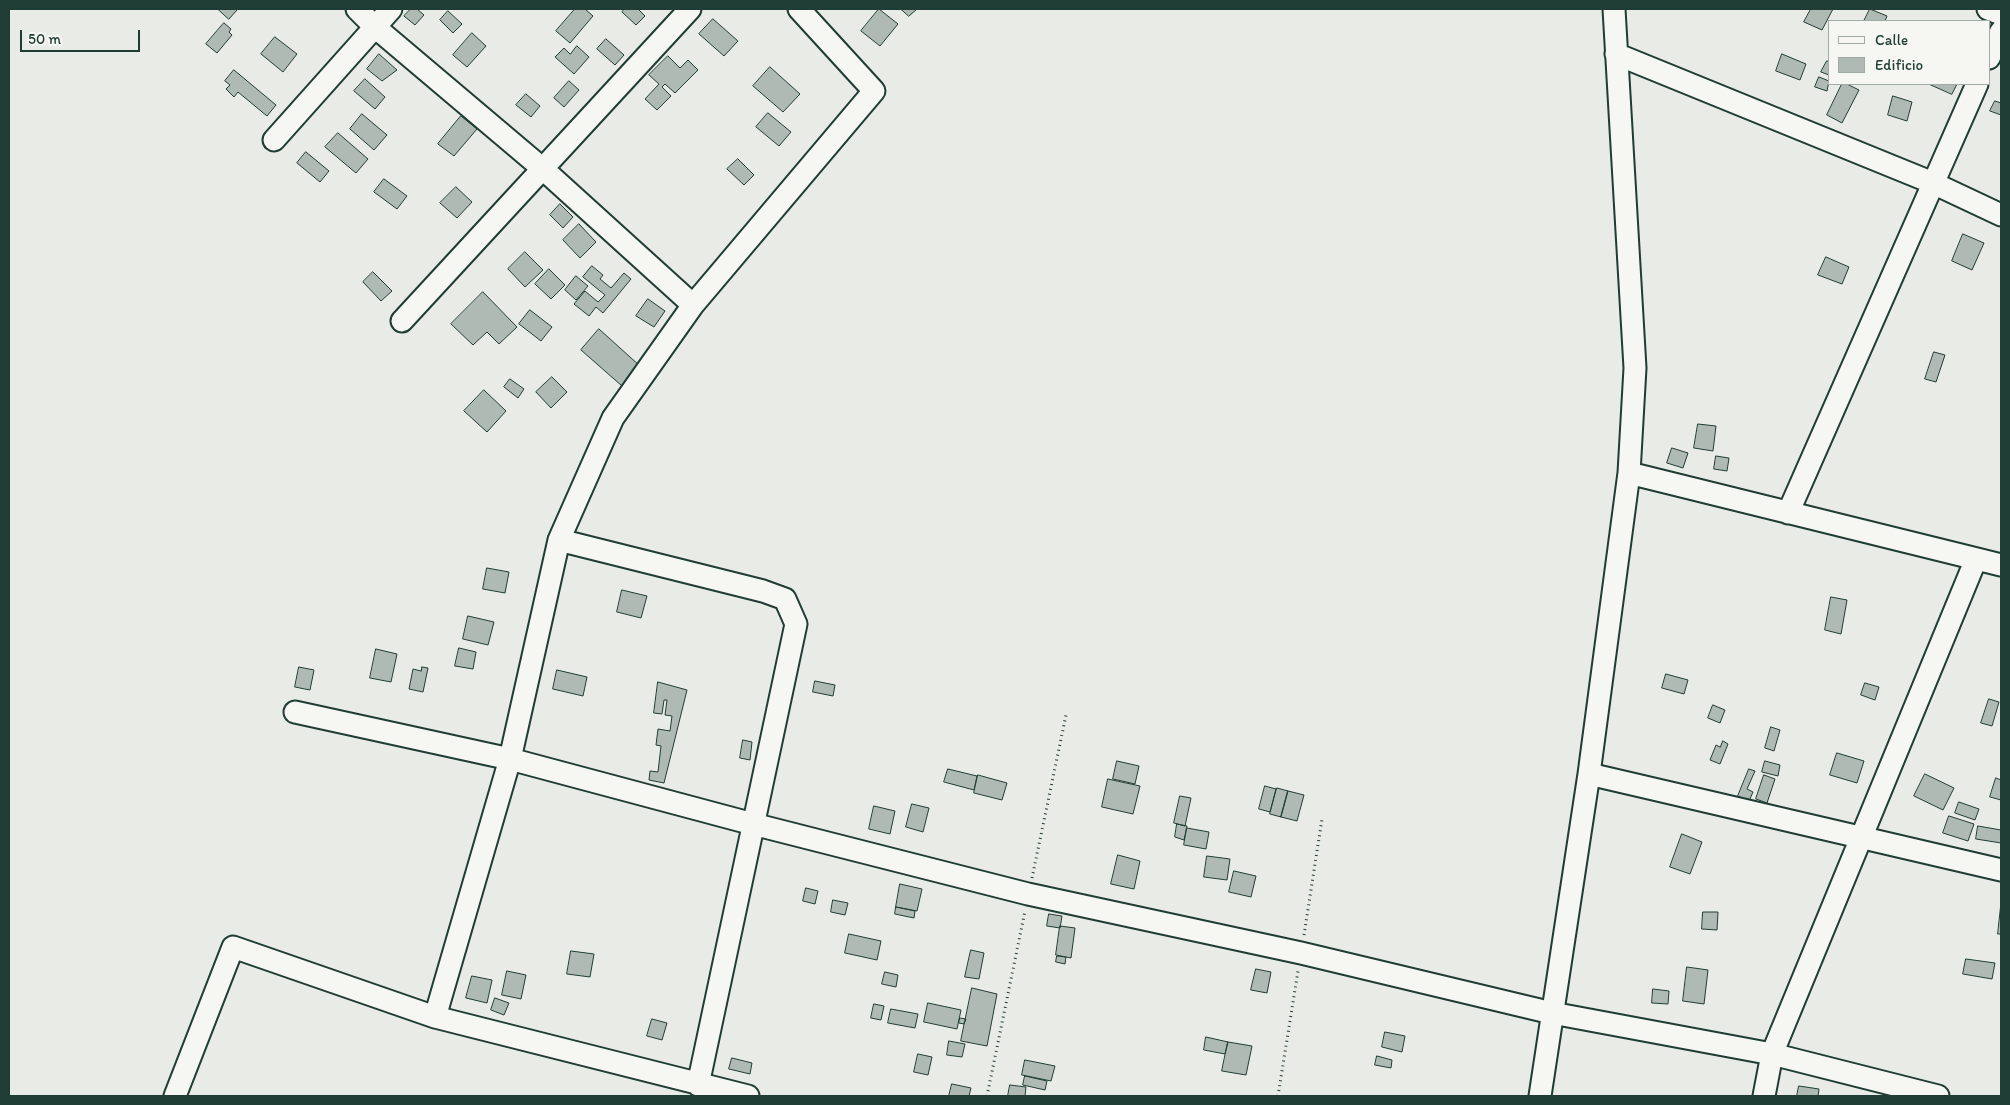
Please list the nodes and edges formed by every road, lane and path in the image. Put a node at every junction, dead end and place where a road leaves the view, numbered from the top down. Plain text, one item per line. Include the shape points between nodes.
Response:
1 (357, 9) edge
2 (391, 9) edge
3 (690, 9) edge
4 (799, 9) edge
5 (1614, 9) edge
6 (1988, 9) edge
7 (2001, 14) edge
8 (375, 27) junction
9 (2001, 31) edge
10 (1616, 54) junction
11 (1990, 56) edge
12 (1977, 85) edge
13 (274, 140) dead end
14 (543, 169) junction
15 (1933, 183) junction
16 (2001, 215) edge
17 (693, 305) junction
18 (402, 321) dead end
19 (1629, 473) junction
20 (1788, 513) junction
21 (559, 540) junction
22 (1976, 559) junction
23 (2001, 566) edge
24 (295, 712) dead end
25 (510, 759) junction
26 (1589, 774) junction
27 (753, 824) junction
28 (1860, 838) junction
29 (2001, 870) edge
30 (1552, 1013) junction
31 (435, 1017) junction
32 (1772, 1054) junction
33 (698, 1085) junction
34 (175, 1096) edge
35 (748, 1096) edge
36 (1540, 1096) edge
37 (1764, 1096) edge
38 (1938, 1096) edge

1 - 8 street
2 - 8 street
3 - 14 street
4 - 17 street via 874,91
5 - 10 street
6 - 7 street
8 - 13 street
8 - 14 street
9 - 11 street
10 - 15 street
10 - 19 street via 1635,368
12 - 15 street
14 - 17 street
14 - 18 street
15 - 16 street
15 - 20 street
17 - 21 street via 613,418
19 - 20 street
19 - 26 street
20 - 22 street
21 - 25 street
21 - 27 street via 785,599 796,624
22 - 23 street
22 - 28 street
24 - 25 street
25 - 27 street
25 - 31 street
26 - 28 street
26 - 30 street
27 - 30 street via 1028,894 1301,953
27 - 33 street
28 - 29 street
28 - 32 street
30 - 32 street
30 - 36 street
31 - 33 street
31 - 34 street via 233,947
32 - 37 street
32 - 38 street
33 - 35 street

